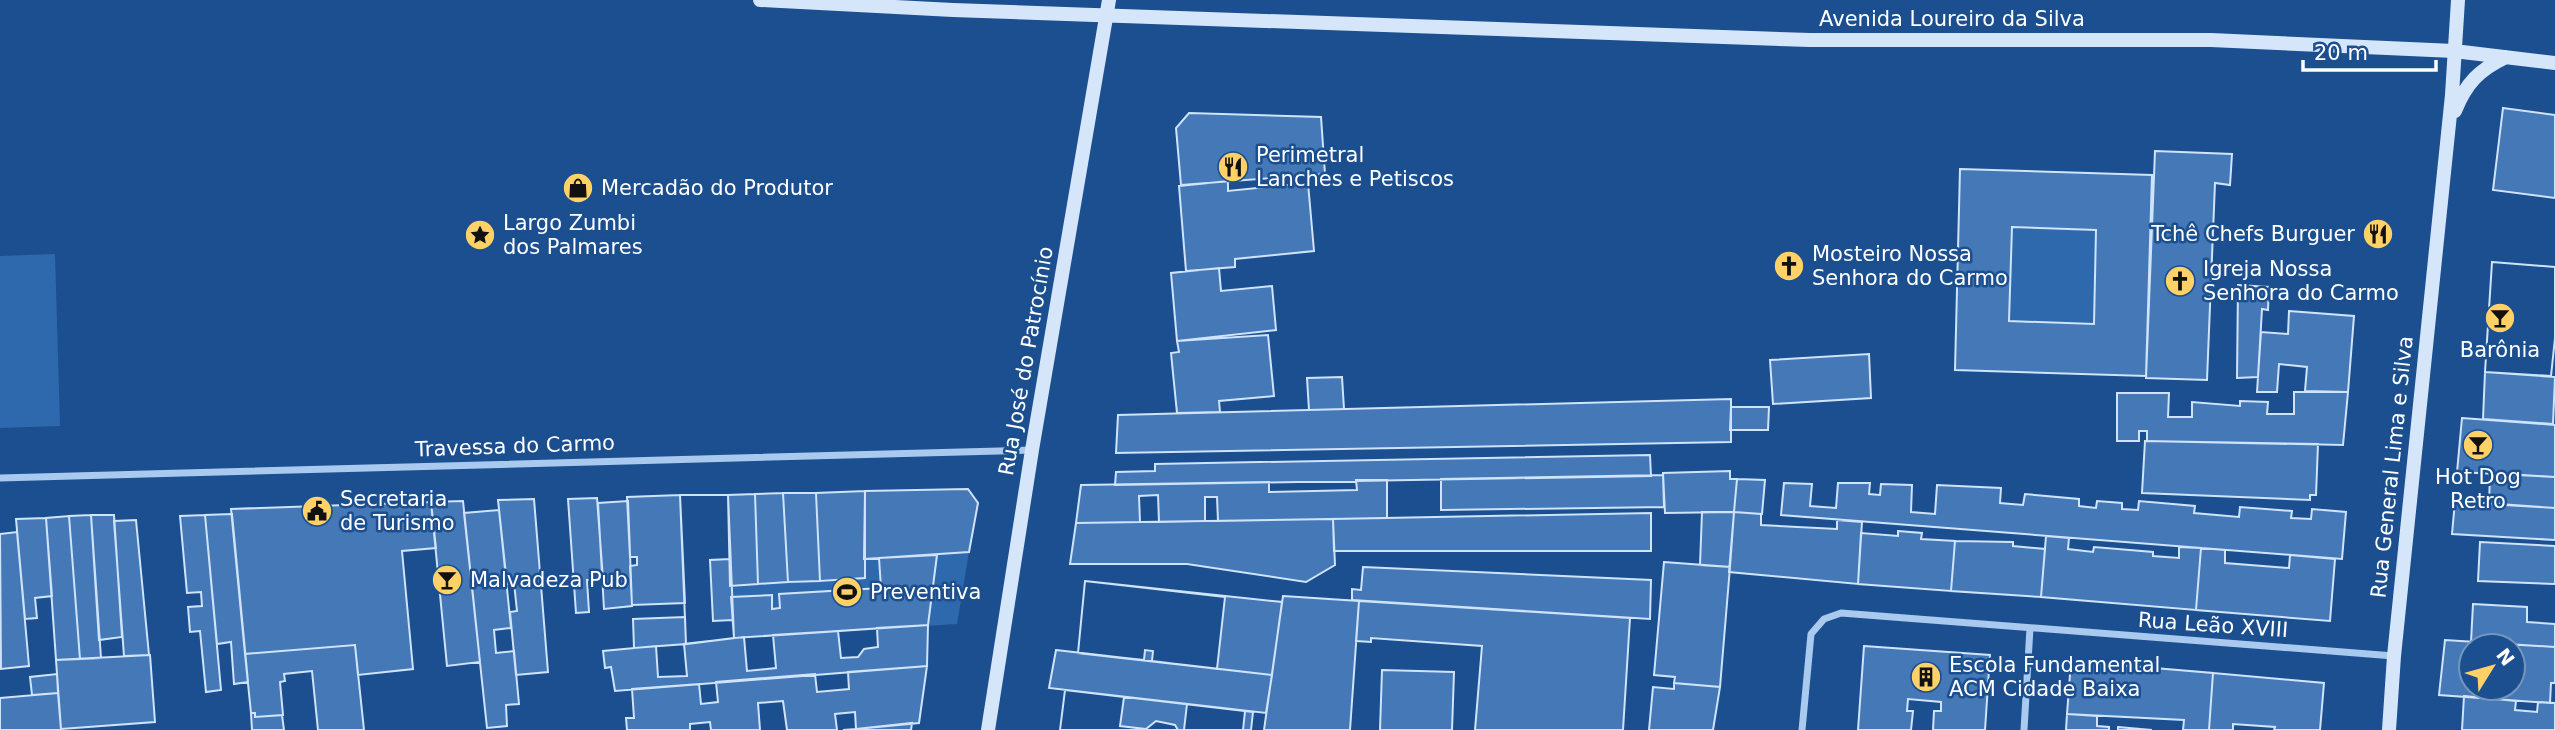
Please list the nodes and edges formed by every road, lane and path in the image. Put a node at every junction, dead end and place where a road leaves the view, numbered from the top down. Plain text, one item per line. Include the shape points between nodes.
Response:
1 (761, 0) edge
2 (2458, 0) edge
3 (1107, 7) edge
4 (2454, 51) junction
5 (2509, 56) junction
6 (2555, 63) edge
7 (2448, 129) junction
8 (1032, 450) junction
9 (0, 478) edge
10 (2030, 628) junction
11 (2393, 656) junction
12 (988, 730) edge
13 (1802, 730) edge
14 (2024, 730) edge
15 (2389, 730) edge

1 - 3 main road, Avenida Loureiro da Silva
2 - 4 main road, Rua General Lima e Silva
3 - 4 main road, Avenida Loureiro da Silva via 1810,40 2211,40
3 - 8 main road, Rua José do Patrocínio
4 - 5 main road, Avenida Loureiro da Silva
4 - 7 main road, Rua General Lima e Silva
5 - 6 main road, Avenida Loureiro da Silva
5 - 7 main road via 2469,81
7 - 11 main road, Rua General Lima e Silva
8 - 9 street, Travessa do Carmo
8 - 12 main road, Rua José do Patrocínio
10 - 11 street, Rua Leão XVIII
10 - 13 street, Rua Leão XVIII via 1841,613 1824,619 1811,635
10 - 14 street
11 - 15 main road, Rua General Lima e Silva

